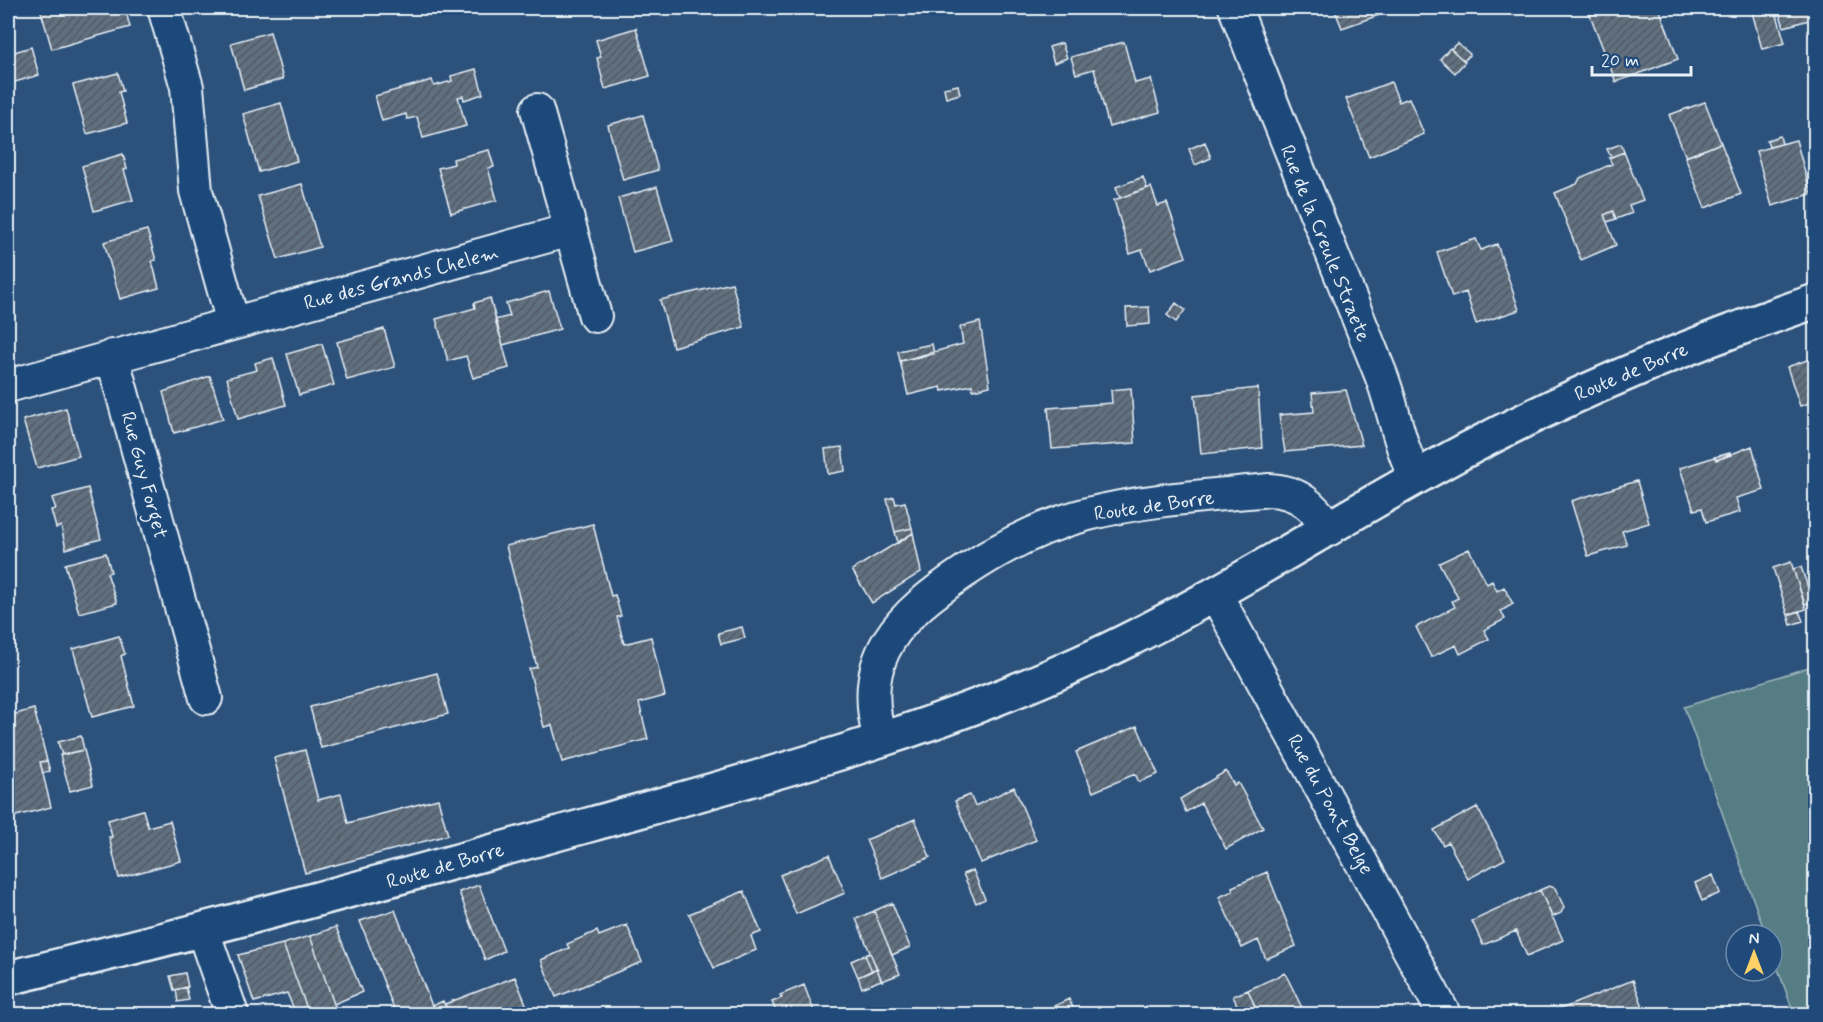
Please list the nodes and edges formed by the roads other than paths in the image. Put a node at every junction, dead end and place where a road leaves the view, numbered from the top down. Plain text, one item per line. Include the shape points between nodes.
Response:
1 (164, 8) edge
2 (1235, 8) edge
3 (537, 110) dead end
4 (570, 230) junction
5 (1815, 301) edge
6 (595, 316) dead end
7 (232, 323) junction
8 (112, 356) junction
9 (8, 386) edge
10 (1416, 478) junction
11 (1330, 529) junction
12 (1216, 595) junction
13 (206, 698) dead end
14 (880, 739) junction
15 (203, 931) junction
16 (8, 978) edge
17 (232, 1014) edge
18 (1444, 1014) edge

1 - 7 street via 187,87 196,191
2 - 10 street, Rue de la Creule Straete via 1282,135 1381,377
3 - 4 street
4 - 6 street
4 - 7 street, Rue des Grands Chelem
5 - 10 main road, Route de Borre via 1614,377 1544,409
7 - 8 street, Rue des Grands Chelem
8 - 9 street
8 - 13 street, Rue Guy Forget
10 - 11 main road, Route de Borre
11 - 12 main road, Route de Borre
11 - 14 street, Route de Borre via 1306,500 1269,490 1131,504 1065,520 1020,540 942,587 911,610 900,624 882,655 873,687 873,715
12 - 14 main road, Route de Borre via 1022,688
12 - 18 street, Rue du Pont Belge
14 - 15 main road, Route de Borre via 725,787
15 - 16 main road, Route de Borre
15 - 17 street

